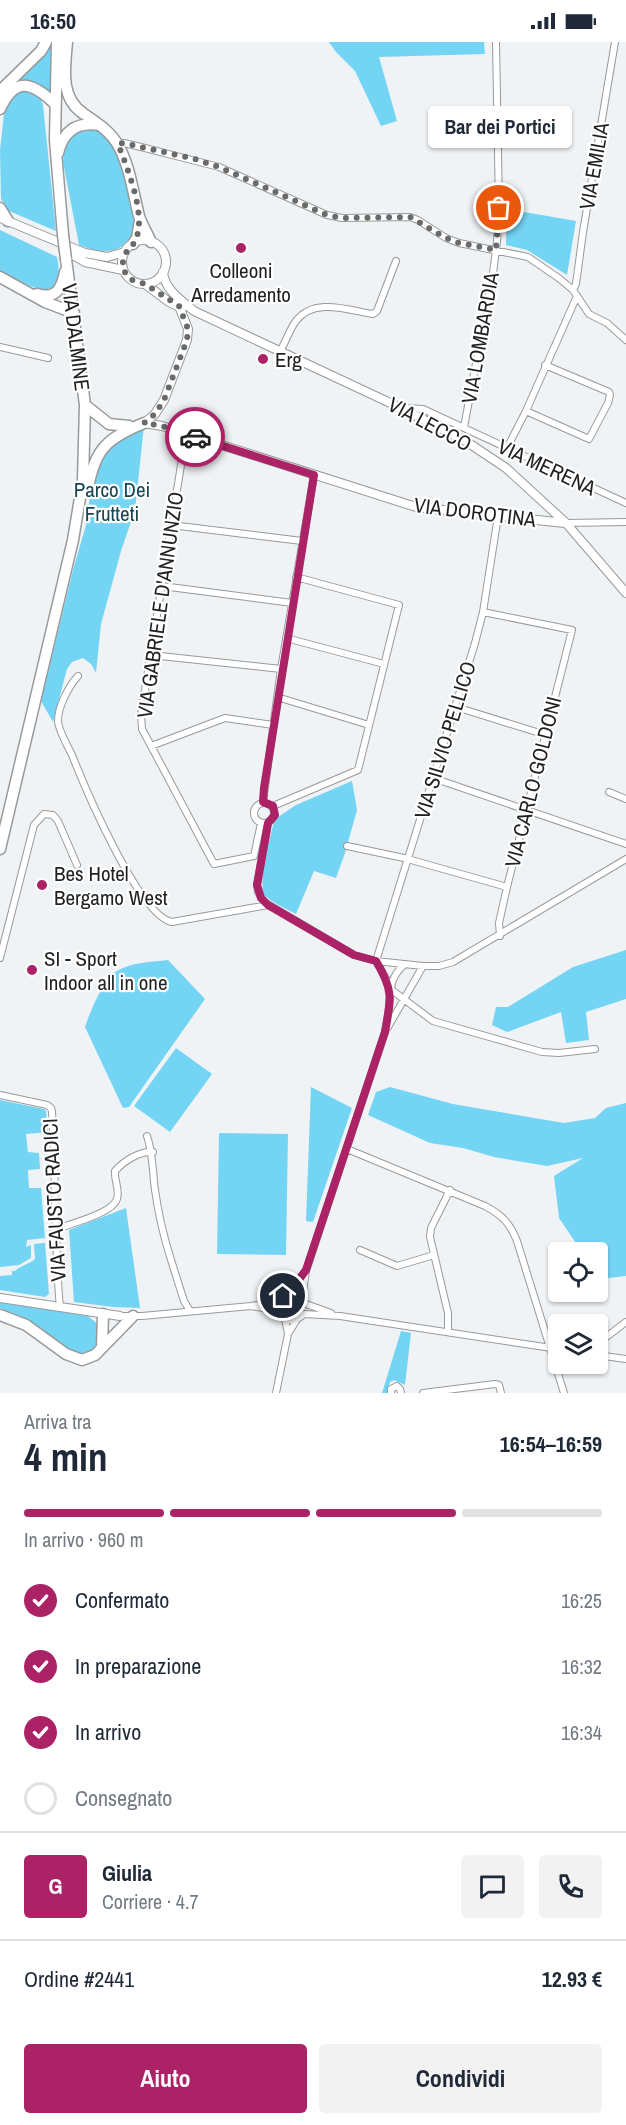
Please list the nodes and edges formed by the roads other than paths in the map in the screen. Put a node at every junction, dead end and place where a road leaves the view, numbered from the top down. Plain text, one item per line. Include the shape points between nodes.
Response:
1 (46, 42) edge
2 (57, 42) edge
3 (68, 42) edge
4 (496, 42) edge
5 (615, 42) edge
6 (0, 94) edge
7 (54, 103) junction
8 (73, 106) junction
9 (0, 109) edge
10 (103, 127) junction
11 (69, 131) junction
12 (118, 144) junction
13 (56, 162) junction
14 (0, 208) edge
15 (4, 219) edge
16 (140, 220) junction
17 (42, 236) junction
18 (151, 242) junction
19 (129, 248) junction
20 (496, 250) junction
21 (396, 261) dead end
22 (66, 262) junction
23 (123, 270) junction
24 (163, 272) junction
25 (0, 277) edge
26 (145, 284) junction
27 (22, 289) junction
28 (575, 293) junction
29 (179, 306) junction
30 (194, 310) junction
31 (74, 313) junction
32 (626, 340) edge
33 (0, 347) edge
34 (280, 351) junction
35 (48, 358) dead end
36 (546, 365) junction
37 (85, 405) junction
38 (401, 408) junction
39 (526, 411) junction
40 (144, 423) junction
41 (464, 427) junction
42 (186, 434) junction
43 (507, 448) junction
44 (314, 475) junction
45 (626, 503) edge
46 (498, 516) junction
47 (626, 522) edge
48 (566, 523) junction
49 (171, 525) junction
50 (302, 541) junction
51 (297, 577) junction
52 (162, 586) junction
53 (626, 593) edge
54 (292, 603) junction
55 (483, 612) junction
56 (52, 629) junction
57 (286, 638) junction
58 (151, 655) junction
59 (384, 664) junction
60 (281, 669) junction
61 (78, 676) dead end
62 (277, 697) junction
63 (456, 706) junction
64 (273, 725) junction
65 (369, 725) junction
66 (546, 735) junction
67 (151, 746) junction
68 (433, 778) junction
69 (609, 792) dead end
70 (626, 799) edge
71 (263, 802) junction
72 (273, 806) junction
73 (526, 809) junction
74 (264, 823) junction
75 (626, 844) edge
76 (347, 846) dead end
77 (0, 849) edge
78 (408, 859) junction
79 (626, 859) edge
80 (77, 865) dead end
81 (507, 886) junction
82 (268, 905) junction
83 (500, 936) junction
84 (0, 958) edge
85 (376, 961) junction
86 (404, 965) junction
87 (423, 966) junction
88 (390, 987) junction
89 (405, 999) junction
90 (385, 1032) junction
91 (595, 1049) dead end
92 (0, 1095) edge
93 (147, 1136) dead end
94 (347, 1149) junction
95 (153, 1152) junction
96 (450, 1190) junction
97 (54, 1230) junction
98 (360, 1250) dead end
99 (434, 1255) junction
100 (306, 1270) junction
101 (286, 1295) junction
102 (0, 1298) edge
103 (304, 1301) junction
104 (251, 1306) junction
105 (60, 1308) junction
106 (190, 1311) junction
107 (279, 1311) junction
108 (0, 1314) edge
109 (103, 1314) junction
110 (304, 1314) junction
111 (120, 1316) junction
112 (133, 1316) junction
113 (340, 1316) junction
114 (285, 1319) junction
115 (296, 1321) junction
116 (626, 1322) edge
117 (448, 1332) junction
118 (115, 1333) junction
119 (288, 1334) junction
120 (608, 1336) edge
121 (548, 1345) edge
122 (102, 1347) junction
123 (548, 1348) edge
124 (608, 1357) edge
125 (626, 1359) edge
126 (558, 1374) edge
127 (276, 1393) edge
128 (390, 1393) edge
129 (401, 1393) edge
130 (423, 1393) edge
131 (501, 1393) edge
132 (564, 1393) edge

1 - 6 highway
2 - 7 highway, VIA DALMINE
3 - 8 highway via 66,83
4 - 20 street, VIA LOMBARDIA
5 - 28 street, VIA EMILIA
7 - 9 highway via 38,89 20,86 9,92
7 - 13 highway, VIA DALMINE
8 - 10 highway
8 - 11 highway
10 - 11 highway via 84,124
10 - 12 highway
11 - 13 highway
12 - 16 highway
12 - 20 street via 219,167 327,215 410,217 459,243
13 - 22 highway, VIA DALMINE, bridge
14 - 15 highway
15 - 17 main road
16 - 18 highway
16 - 19 highway via 137,238
17 - 19 main road via 107,257
17 - 23 main road via 85,262
18 - 19 main road via 142,241
18 - 24 main road via 165,254
19 - 23 main road
20 - 28 street via 528,257
20 - 41 street, VIA LOMBARDIA
21 - 34 street via 377,311 373,314 323,306 312,310 295,322
22 - 27 highway via 62,286 56,293 42,296
22 - 31 highway, VIA DALMINE
23 - 26 main road via 132,280
24 - 26 main road via 154,282
24 - 30 main road, VIA LECCO via 174,294
25 - 27 highway
26 - 29 main road, VIA LECCO
27 - 31 highway
28 - 32 street via 588,314 607,323
28 - 36 street, VIA EMILIA
29 - 30 main road, VIA LECCO
29 - 40 main road via 188,329 187,340 164,400
30 - 34 main road, VIA LECCO
31 - 37 highway, VIA DALMINE
33 - 35 street
34 - 38 main road, VIA LECCO
36 - 39 street, VIA EMILIA
36 - 39 street via 609,392 608,403 589,439
37 - 40 highway via 109,424 127,427
37 - 56 highway, VIA DALMINE via 83,480
38 - 41 street, VIA MERENA via 423,409
38 - 48 main road, VIA LECCO via 467,442 506,468
39 - 43 street, VIA EMILIA
40 - 42 main road, VIA DOROTINA
40 - 56 highway via 106,443 93,467 81,532
41 - 43 street, VIA MERENA
42 - 44 main road, VIA DOROTINA
42 - 49 street, VIA GABRIELE D'ANNUNZIO
43 - 45 street, VIA MERENA
44 - 46 main road, VIA DOROTINA via 416,507
44 - 50 street
46 - 48 main road, VIA DOROTINA
46 - 55 street, VIA SILVIO PELLICO
47 - 48 street, VIA MERENA
48 - 53 main road, VIA LECCO
49 - 50 street
49 - 52 street, VIA GABRIELE D'ANNUNZIO
50 - 51 street
51 - 54 street
51 - 59 street via 399,605
52 - 54 street
52 - 58 street, VIA GABRIELE D'ANNUNZIO
54 - 57 street
55 - 63 street, VIA SILVIO PELLICO
55 - 66 street, VIA CARLO GOLDONI via 572,630
56 - 77 highway
57 - 59 street
57 - 60 street
58 - 60 street
58 - 67 street, VIA GABRIELE D'ANNUNZIO via 141,722
59 - 65 street
60 - 62 street
61 - 82 street via 67,688 58,721 94,810 154,912 166,921 177,922
62 - 64 street
62 - 65 street
63 - 66 street
63 - 68 street, VIA SILVIO PELLICO
64 - 67 street via 225,718
64 - 71 street
65 - 72 street via 358,770
66 - 73 street, VIA CARLO GOLDONI
67 - 74 street, VIA GABRIELE D'ANNUNZIO via 214,864 254,856
68 - 73 street
68 - 78 street, VIA SILVIO PELLICO
69 - 70 street
71 - 72 street
71 - 74 street via 254,813
72 - 74 street via 275,815
73 - 75 street
73 - 81 street, VIA CARLO GOLDONI
74 - 82 street via 257,885
76 - 78 street
78 - 81 street
78 - 85 street, VIA SILVIO PELLICO
79 - 83 street
80 - 84 street via 58,820 44,814 32,833
81 - 83 street, VIA CARLO GOLDONI via 498,923
82 - 85 street via 354,955
83 - 87 street via 453,962
85 - 86 street
85 - 88 street
86 - 87 street
86 - 88 street
87 - 89 street
88 - 89 street
88 - 90 street
89 - 90 street
89 - 91 street via 433,1022 523,1047 559,1053
90 - 94 street
92 - 97 street, VIA FAUSTO RADICI via 51,1108 56,1175
93 - 95 street
94 - 96 street
94 - 100 street
95 - 97 street via 134,1156 115,1171 118,1195 109,1209
95 - 106 street via 160,1220
96 - 99 street via 431,1228
96 - 121 street via 500,1213 513,1230
97 - 105 street, VIA FAUSTO RADICI
98 - 99 street via 397,1266
99 - 117 street via 448,1313
100 - 101 street
100 - 103 street
101 - 103 street via 296,1294
101 - 104 street
101 - 107 street
102 - 105 main road
103 - 110 street
103 - 113 street
104 - 106 street
104 - 107 street
105 - 109 main road
106 - 112 street
107 - 114 street
108 - 122 highway via 34,1330 75,1358 90,1358
109 - 111 main road
109 - 122 highway
110 - 113 street
110 - 115 street
111 - 112 street
111 - 118 highway
112 - 118 highway
113 - 117 street
114 - 115 street
114 - 119 street
115 - 119 street
116 - 120 street
117 - 123 street
118 - 122 highway
119 - 127 street
124 - 125 street
126 - 132 street
128 - 129 street via 397,1386
130 - 131 street via 495,1384

